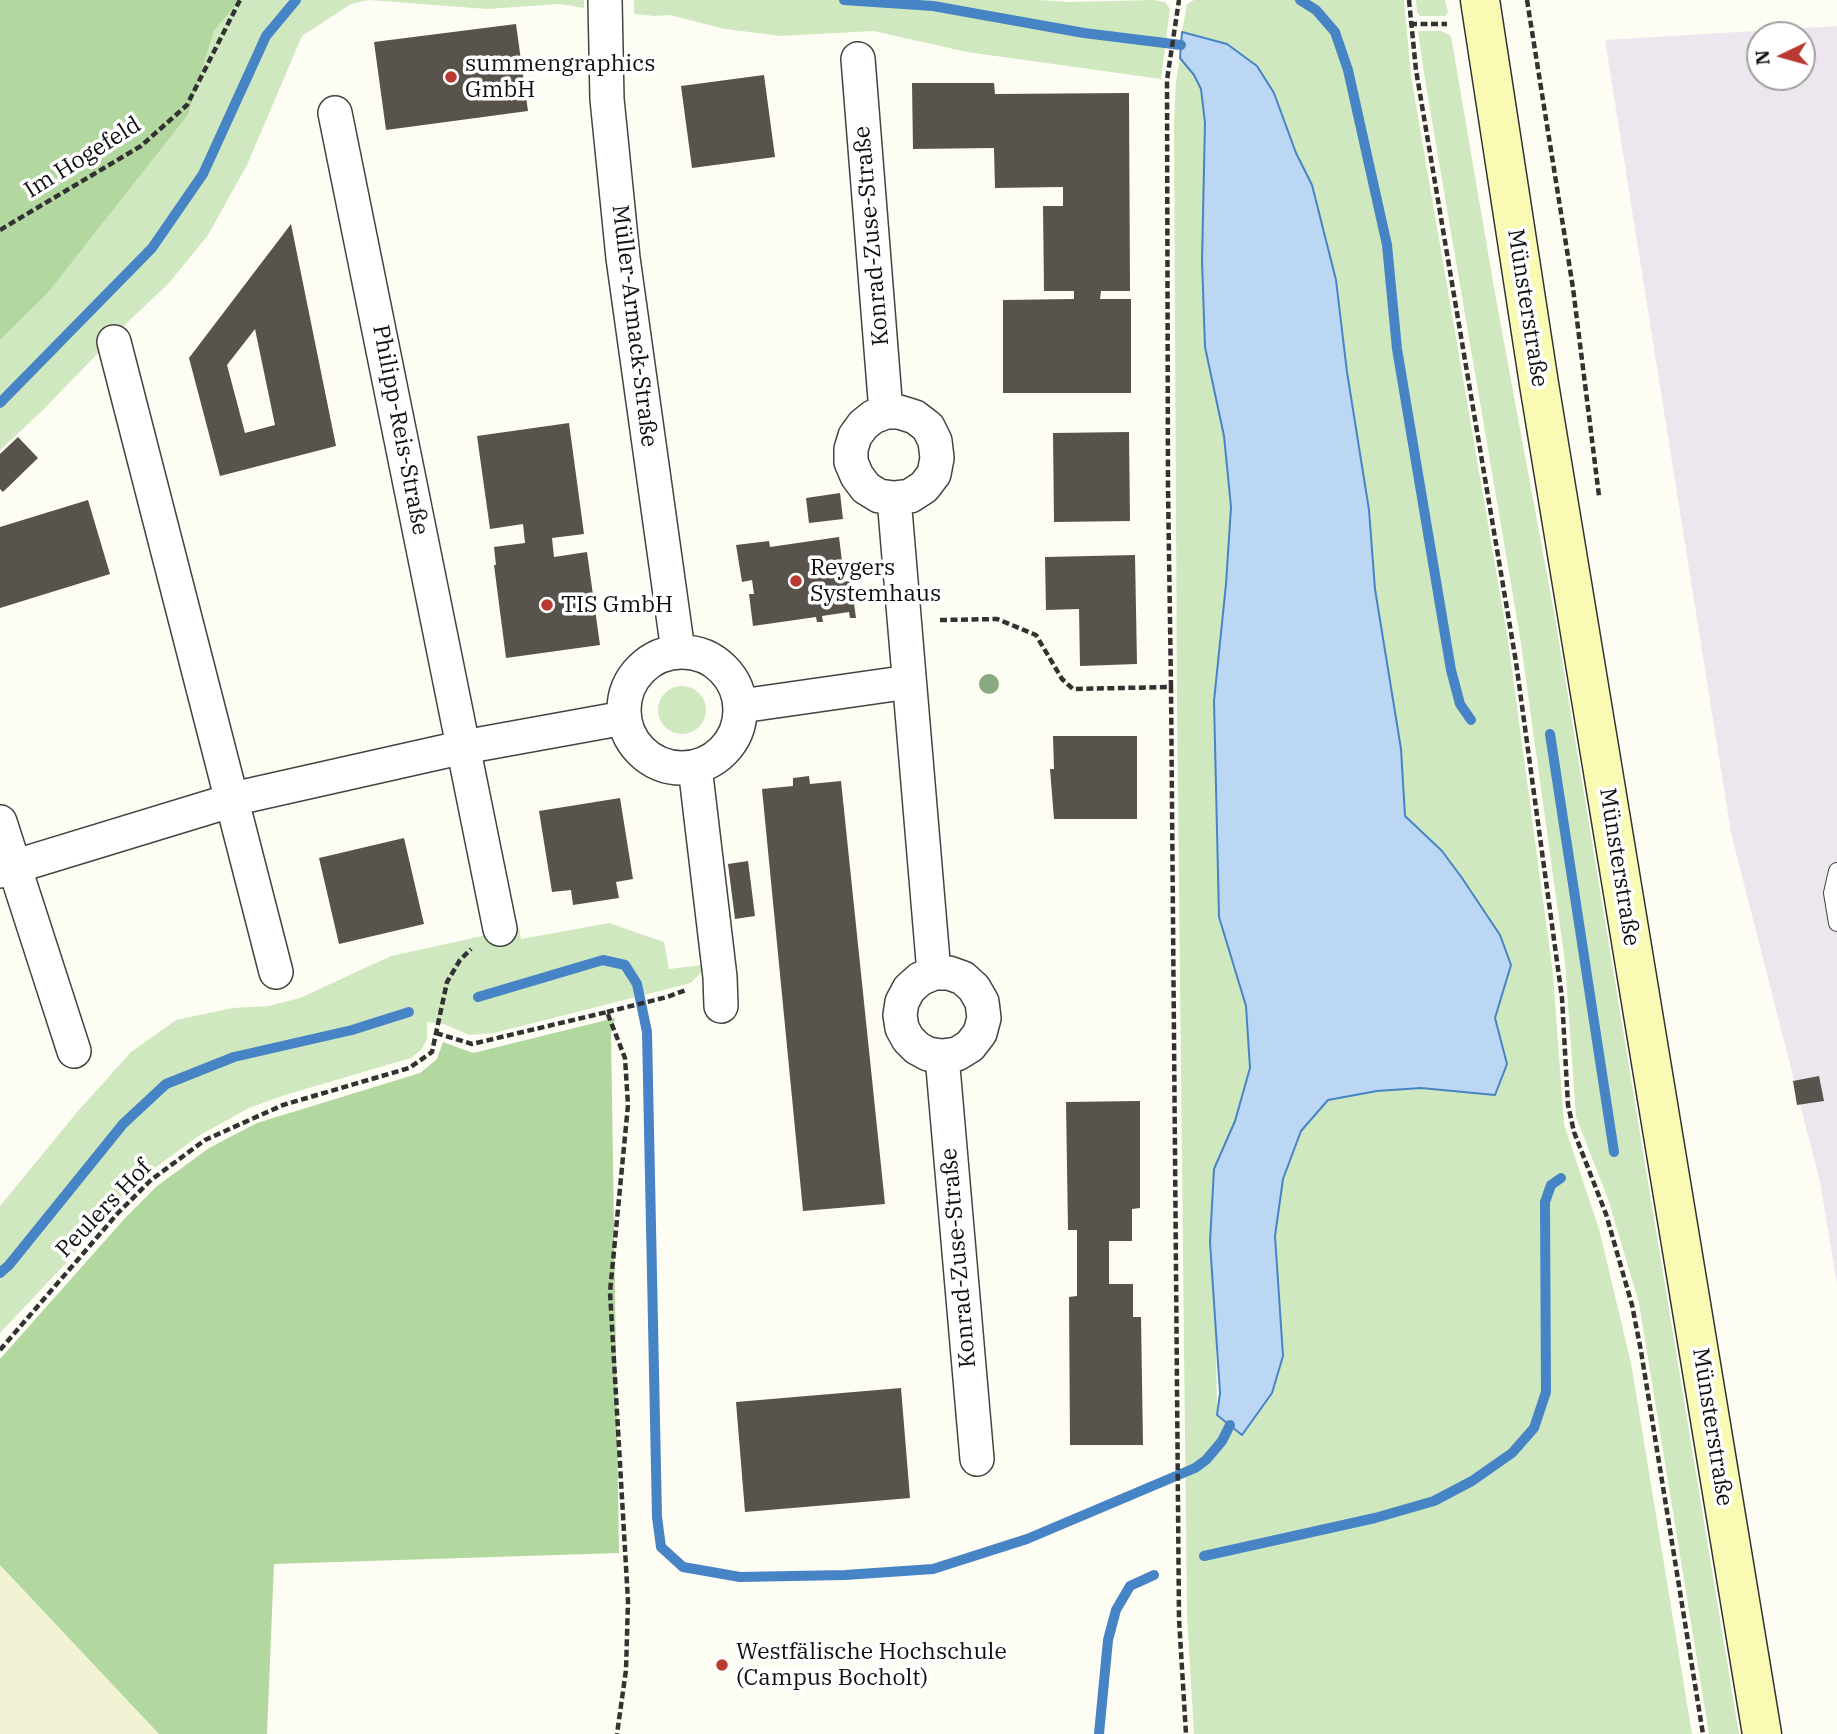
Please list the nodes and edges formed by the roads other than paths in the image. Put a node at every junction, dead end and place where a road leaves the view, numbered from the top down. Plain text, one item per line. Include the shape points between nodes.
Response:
1 (605, 0) edge
2 (1480, 0) edge
3 (858, 59) dead end
4 (335, 113) dead end
5 (114, 342) dead end
6 (886, 412) junction
7 (894, 498) junction
8 (678, 651) junction
9 (909, 682) junction
10 (741, 706) junction
11 (624, 718) junction
12 (464, 747) junction
13 (695, 767) junction
14 (233, 800) junction
15 (0, 822) edge
16 (7, 869) edge
17 (1837, 871) edge
18 (1837, 923) edge
19 (500, 929) road end
20 (276, 972) dead end
21 (934, 973) junction
22 (721, 1006) dead end
23 (74, 1051) dead end
24 (942, 1056) junction
25 (977, 1459) dead end
26 (1762, 1734) edge

1 - 8 street, Müller-Armack-Straße via 607,99 622,258
2 - 26 main road, Münsterstraße via 1541,398
3 - 6 street, Konrad-Zuse-Straße
4 - 12 street, Philipp-Reis-Straße
5 - 14 street
6 - 7 street via 873,417 855,436 851,462 866,488
6 - 7 street via 915,417 928,427 937,458 934,474 924,487
7 - 9 street
8 - 10 street via 713,660 727,672
8 - 11 street via 659,655 643,666 624,699
9 - 10 street
9 - 21 street
10 - 13 street via 729,745 714,759
11 - 12 street
11 - 13 street via 628,734 649,758 663,765
12 - 14 street
12 - 19 street, Philipp-Reis-Straße
13 - 22 street
14 - 16 street
14 - 20 street
15 - 16 street
16 - 23 street
17 - 18 lane via 1832,893
21 - 24 street via 909,989 900,1015 908,1039 928,1054
21 - 24 street via 963,978 982,1002 984,1018 970,1046
24 - 25 street, Konrad-Zuse-Straße

